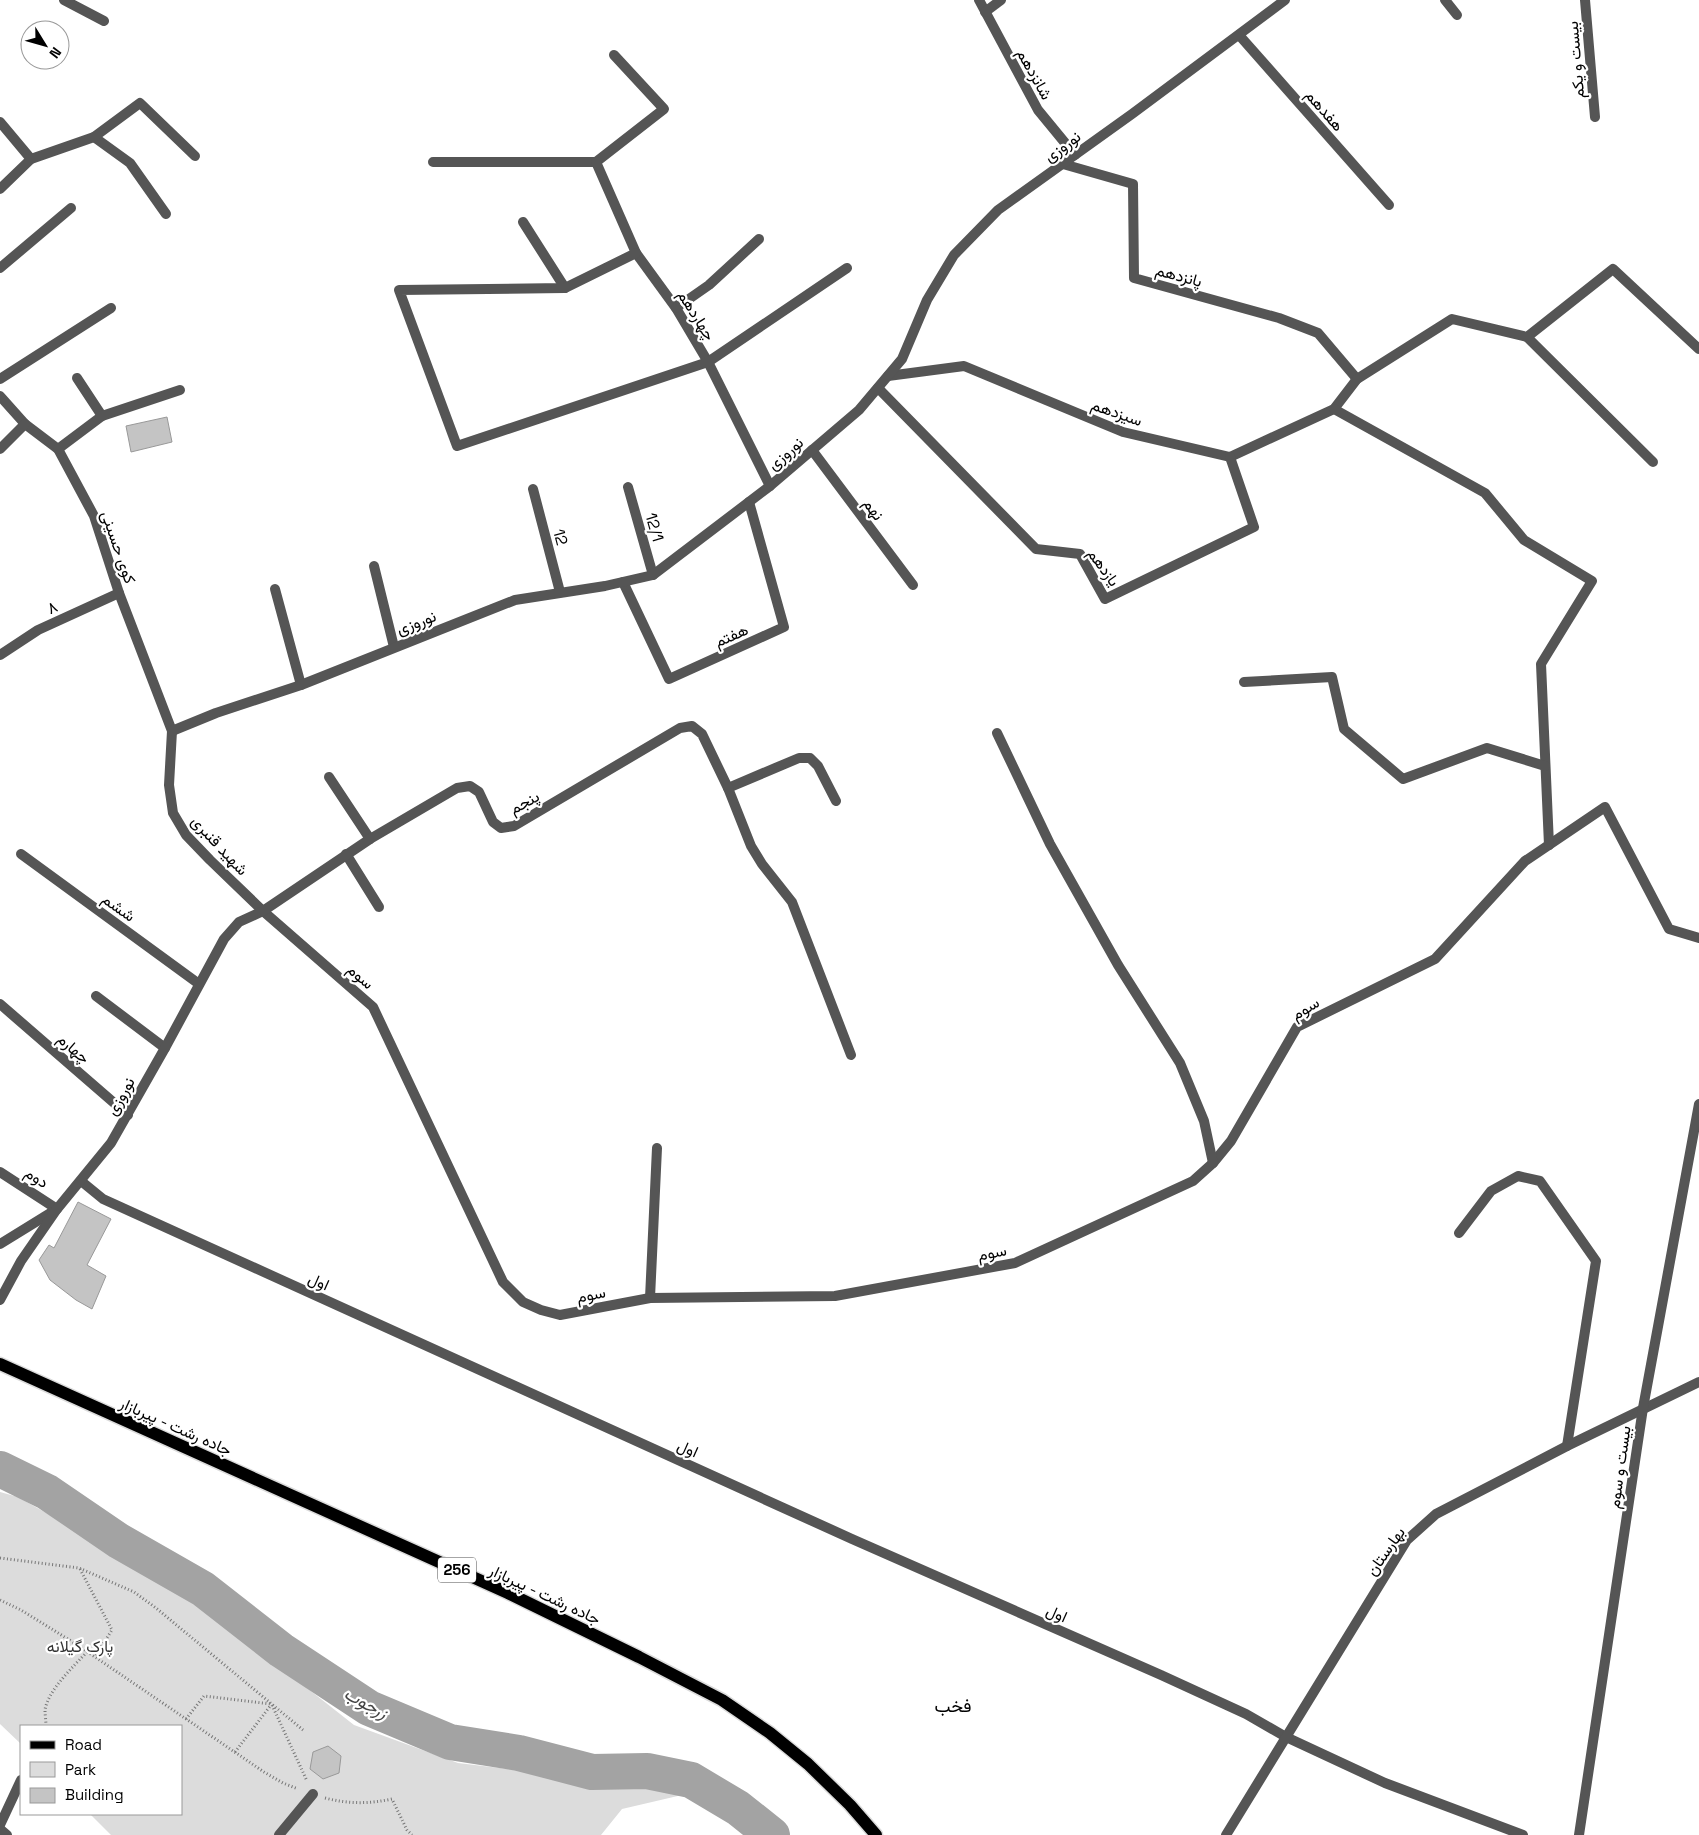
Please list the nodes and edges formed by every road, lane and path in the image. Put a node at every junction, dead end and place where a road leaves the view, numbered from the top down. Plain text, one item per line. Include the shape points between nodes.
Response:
1 (64, 0) edge
2 (979, 0) edge
3 (1001, 0) edge
4 (1285, 0) edge
5 (1444, 0) edge
6 (1585, 0) edge
7 (985, 12) junction
8 (1457, 15) dead end
9 (104, 21) dead end
10 (1239, 35) junction
11 (614, 55) dead end
12 (1595, 117) dead end
13 (0, 122) edge
14 (94, 137) junction
15 (1075, 155) junction
16 (195, 156) dead end
17 (31, 159) junction
18 (433, 162) dead end
19 (596, 162) junction
20 (1062, 164) junction
21 (0, 190) edge
22 (1389, 204) dead end
23 (71, 208) dead end
24 (166, 214) dead end
25 (523, 222) dead end
26 (759, 239) dead end
27 (636, 253) junction
28 (0, 268) edge
29 (847, 268) dead end
30 (566, 288) junction
31 (111, 308) dead end
32 (676, 308) junction
33 (1527, 337) junction
34 (1699, 349) edge
35 (708, 362) junction
36 (888, 376) junction
37 (77, 378) dead end
38 (0, 379) edge
39 (1357, 379) junction
40 (878, 388) junction
41 (180, 390) dead end
42 (0, 396) edge
43 (1334, 409) junction
44 (102, 416) junction
45 (25, 424) junction
46 (0, 449) edge
47 (58, 449) junction
48 (812, 450) junction
49 (1230, 457) junction
50 (1653, 462) dead end
51 (770, 486) junction
52 (628, 487) dead end
53 (533, 489) dead end
54 (749, 502) junction
55 (374, 566) dead end
56 (653, 575) junction
57 (622, 582) junction
58 (913, 585) dead end
59 (275, 589) dead end
60 (560, 592) junction
61 (119, 593) junction
62 (394, 647) junction
63 (0, 655) edge
64 (1244, 682) dead end
65 (301, 685) junction
66 (172, 731) junction
67 (997, 733) dead end
68 (1545, 766) junction
69 (329, 777) dead end
70 (728, 788) junction
71 (836, 801) dead end
72 (370, 839) junction
73 (1549, 845) junction
74 (21, 854) dead end
75 (346, 854) junction
76 (379, 907) dead end
77 (263, 911) junction
78 (1699, 938) edge
79 (199, 984) junction
80 (96, 996) dead end
81 (0, 1004) edge
82 (165, 1048) junction
83 (851, 1055) dead end
84 (1699, 1104) edge
85 (128, 1115) junction
86 (657, 1148) dead end
87 (1213, 1163) junction
88 (0, 1172) edge
89 (81, 1181) junction
90 (57, 1209) junction
91 (1460, 1233) dead end
92 (0, 1244) edge
93 (650, 1298) junction
94 (0, 1300) edge
95 (0, 1364) edge
96 (1699, 1382) edge
97 (1643, 1408) junction
98 (1567, 1446) junction
99 (0, 1558) edge
100 (79, 1568) junction
101 (0, 1600) edge
102 (87, 1652) junction
103 (95, 1657) junction
104 (272, 1704) junction
105 (186, 1719) junction
106 (46, 1725) edge
107 (304, 1730) dead end
108 (1286, 1737) junction
109 (235, 1752) junction
110 (20, 1782) edge
111 (313, 1794) junction
112 (0, 1825) edge
113 (0, 1829) edge
114 (7, 1835) edge
115 (279, 1835) edge
116 (412, 1835) edge
117 (876, 1835) edge
118 (1226, 1835) edge
119 (1523, 1835) edge
120 (1579, 1835) edge

1 - 9 street
2 - 7 street, شانزدهم
3 - 7 street
4 - 10 street, نوروزی
5 - 8 street
6 - 12 street, بیست و یکم
7 - 15 street, شانزدهم via 1038,110
10 - 15 street, نوروزی
10 - 22 street, هفدهم
11 - 19 street via 664,109
13 - 17 street
14 - 16 street via 140,103
14 - 17 street
14 - 24 street via 130,164
15 - 20 street, نوروزی
17 - 21 street
18 - 19 street
19 - 27 street, چهاردهم
20 - 36 street, نوروزی via 998,210 954,254 927,300 902,359
20 - 39 street, پانزدهم via 1133,184 1134,278 1279,318 1318,333
23 - 28 street
25 - 30 street
26 - 32 street via 709,286
27 - 30 street
27 - 32 street, چهاردهم
29 - 35 street
30 - 35 street via 399,290 457,446
31 - 38 street
32 - 35 street, چهاردهم
33 - 34 street via 1613,270
33 - 39 street via 1452,318
33 - 50 street
35 - 51 street, چهاردهم
36 - 40 street, نوروزی
36 - 49 street, سیزدهم via 964,366 1122,432
37 - 44 street
39 - 43 street
40 - 48 street, نوروزی via 859,410
40 - 49 street, یازدهم via 1036,549 1080,554 1105,599 1254,527
41 - 44 street
42 - 45 street, کوی حسینی
43 - 49 street
43 - 68 street via 1485,493 1524,540 1592,581 1540,664
44 - 47 street
45 - 46 street
45 - 47 street, کوی حسینی
47 - 61 street, کوی حسینی via 94,516
48 - 51 street, نوروزی
48 - 58 street, نهم
51 - 54 street, نوروزی
52 - 56 street, 12/1
53 - 60 street, 12
54 - 56 street, نوروزی
54 - 57 street, هفتم via 784,627 669,680
55 - 62 street
56 - 57 street, نوروزی
57 - 60 street, نوروزی
59 - 65 street
60 - 62 street, نوروزی via 515,600
61 - 63 street, ۸ via 38,630
61 - 66 street, کوی حسینی
62 - 65 street, نوروزی
64 - 68 street via 1332,677 1344,729 1403,778 1487,748
65 - 66 street, نوروزی
66 - 77 street, شهید قنبری via 169,785 173,813 186,835
67 - 87 street via 1050,844 1118,965 1180,1063 1204,1121
68 - 73 street
69 - 72 street
70 - 71 street via 799,758 810,758 818,766
70 - 72 street, پنجم via 702,734 692,726 680,728 514,826 501,828 493,822 479,792 470,786 457,788
70 - 83 street via 751,846 796,911
72 - 75 street, پنجم
73 - 78 street, سوم via 1605,807 1669,929
73 - 87 street, سوم via 1525,862 1435,959 1297,1026 1231,1141
74 - 79 street, ششم
75 - 76 street
75 - 77 street, پنجم
77 - 79 street, نوروزی via 239,922 224,939
77 - 93 street, سوم via 373,1007 503,1282 523,1302 560,1315
79 - 82 street, نوروزی
80 - 82 street
81 - 85 street, چهارم
82 - 85 street, نوروزی
84 - 97 street, بیست و سوم
85 - 89 street, نوروزی
86 - 93 street
87 - 93 street, سوم via 1193,1181 1015,1262 835,1296
88 - 90 street, دوم
89 - 90 street, نوروزی
89 - 108 street, اول via 104,1199 852,1539 1161,1675 1246,1714
90 - 92 street
90 - 94 street, نوروزی via 21,1261
91 - 98 street via 1491,1191 1518,1176 1540,1181 1596,1261
95 - 117 main road, جاده رشت - پیربازار / 256 via 508,1593 722,1700 808,1764
96 - 97 street, بهارستان
97 - 98 street, بهارستان
97 - 120 street, بیست و سوم
98 - 108 street, بهارستان via 1436,1514 1407,1540
99 - 100 path
100 - 103 path via 112,1630
100 - 104 path via 134,1592
101 - 102 path via 22,1610
102 - 103 path
102 - 106 path via 50,1696 45,1710
103 - 105 path
104 - 105 path via 204,1696
104 - 107 path
104 - 109 path
104 - 111 path
105 - 109 path
108 - 118 street, بهارستان
108 - 119 street, اول via 1385,1782
109 - 111 path via 283,1783
110 - 112 street
111 - 115 street
111 - 116 path via 353,1803 392,1799 406,1830
113 - 114 street

